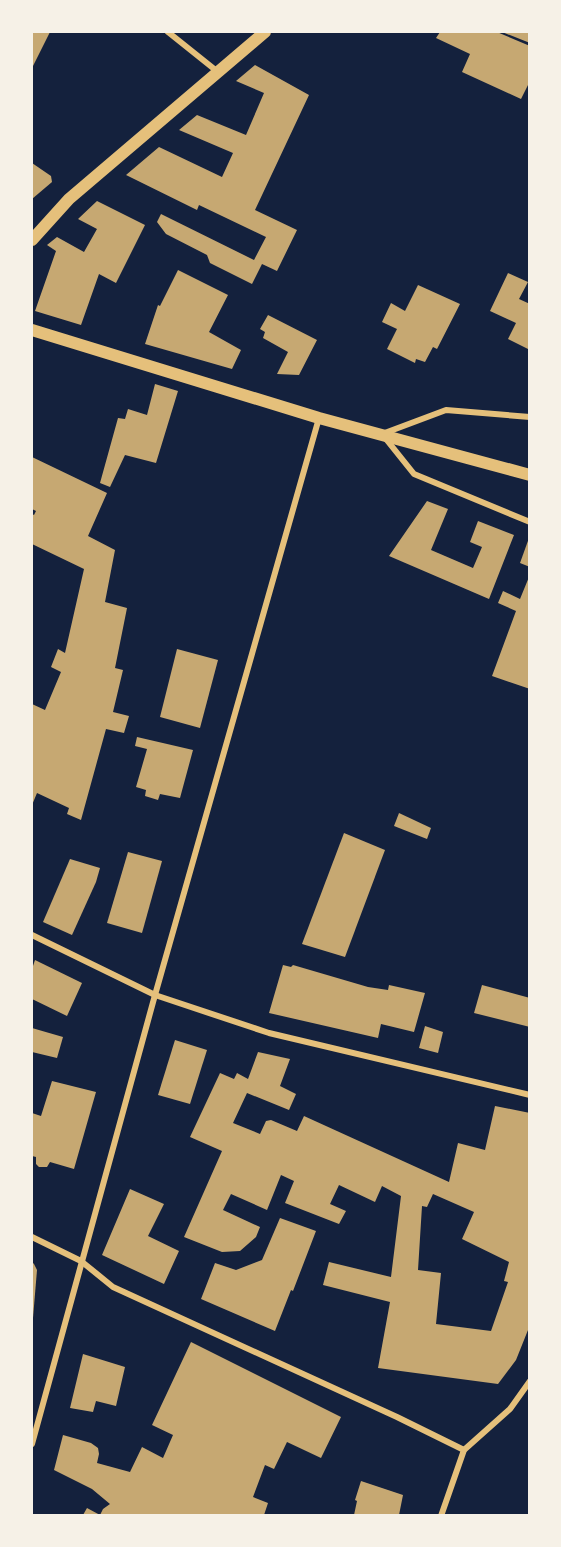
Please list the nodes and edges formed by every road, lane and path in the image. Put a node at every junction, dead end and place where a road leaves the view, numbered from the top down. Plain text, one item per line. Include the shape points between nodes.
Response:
1 (168, 32) edge
2 (265, 32) edge
3 (218, 72) junction
4 (32, 240) edge
5 (32, 330) edge
6 (530, 417) edge
7 (319, 418) junction
8 (382, 434) junction
9 (530, 475) edge
10 (530, 522) edge
11 (32, 934) edge
12 (155, 995) junction
13 (530, 1095) edge
14 (32, 1237) edge
15 (81, 1261) junction
16 (530, 1381) edge
17 (32, 1444) edge
18 (464, 1450) junction
19 (441, 1515) edge

1 - 3 street
2 - 3 main road
3 - 4 main road via 69,199
5 - 7 main road
6 - 8 street via 446,410
7 - 8 main road
7 - 12 street
8 - 9 main road
8 - 10 street via 414,474
11 - 12 street
12 - 13 street via 269,1033
12 - 15 street
14 - 15 street
15 - 17 street
15 - 18 street via 113,1287
16 - 18 street via 510,1409
18 - 19 street

